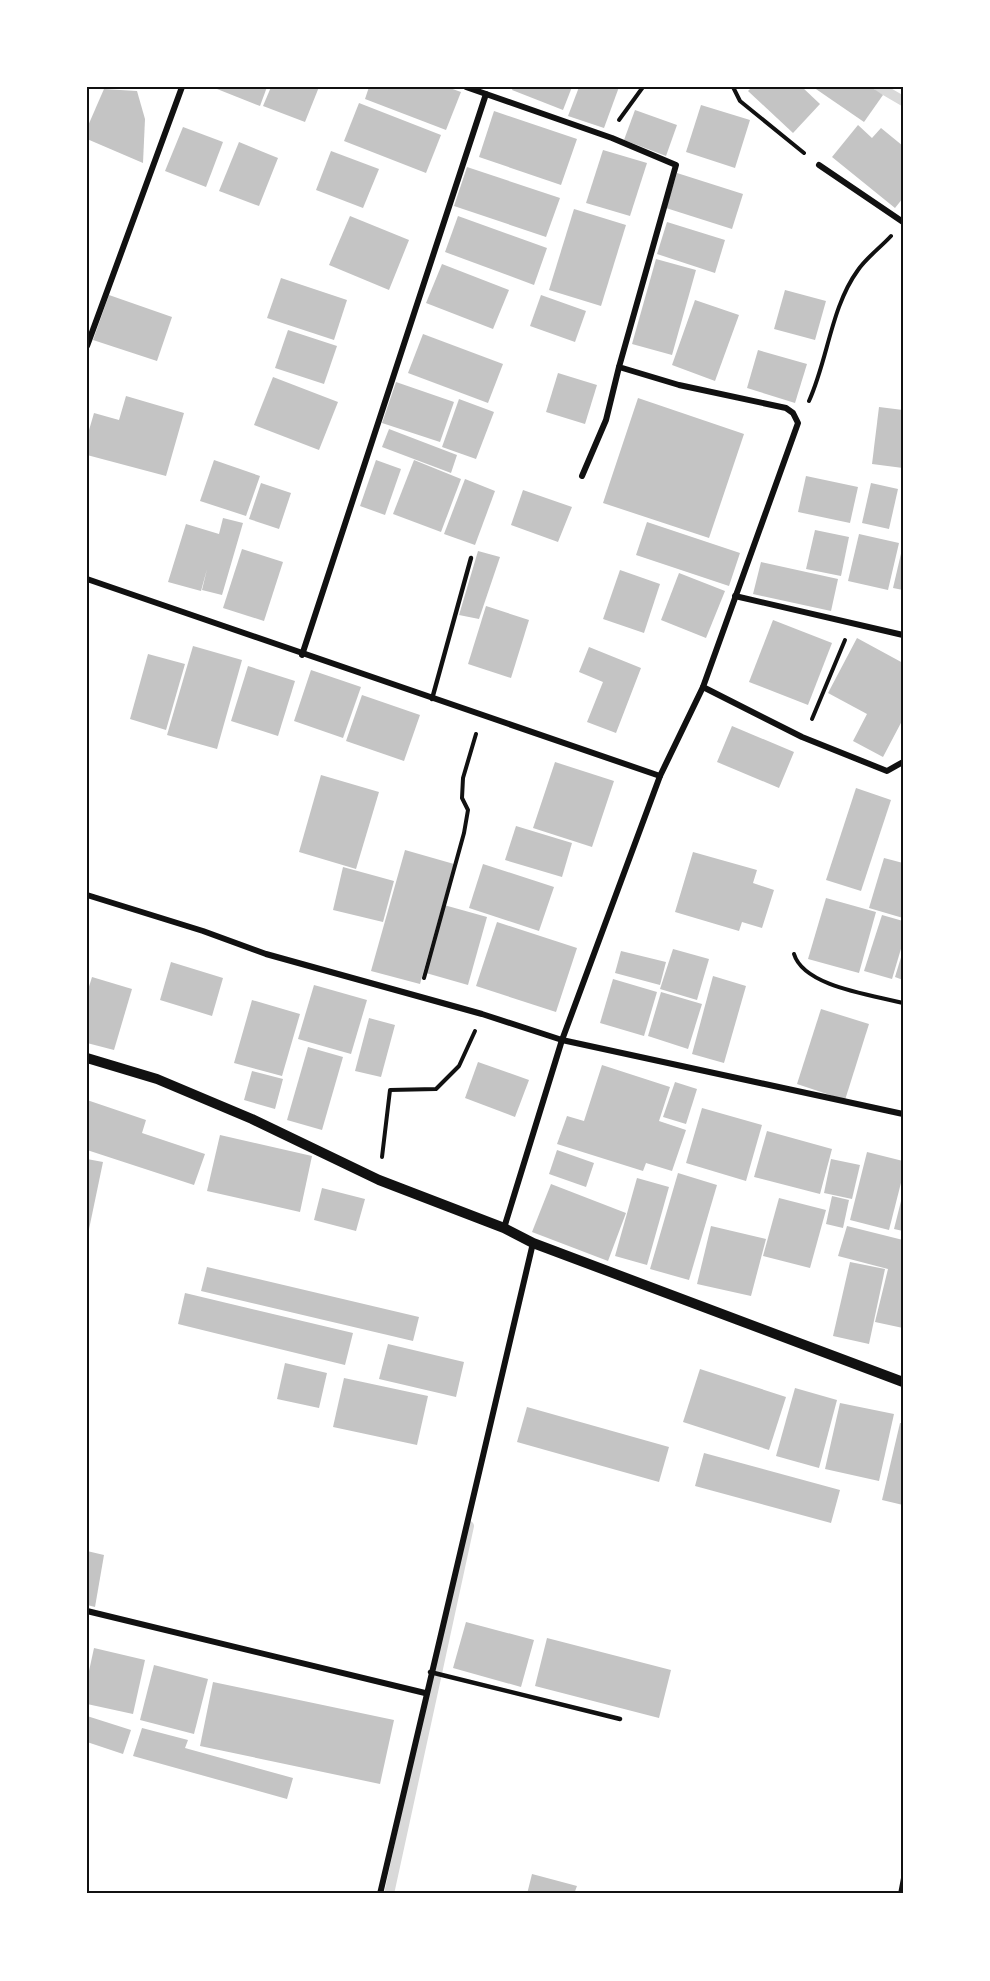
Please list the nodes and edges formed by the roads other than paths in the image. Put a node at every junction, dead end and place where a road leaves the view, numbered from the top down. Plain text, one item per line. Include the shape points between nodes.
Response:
1 (182, 87) edge
2 (466, 87) edge
3 (486, 94) junction
4 (819, 165) road end
5 (903, 222) edge
6 (87, 346) edge
7 (619, 367) junction
8 (582, 476) dead end
9 (471, 558) dead end
10 (87, 579) edge
11 (735, 596) junction
12 (903, 635) edge
13 (302, 655) junction
14 (703, 687) junction
15 (432, 699) junction
16 (903, 762) edge
17 (660, 776) junction
18 (87, 896) edge
19 (562, 1040) junction
20 (87, 1058) edge
21 (903, 1114) edge
22 (504, 1228) junction
23 (533, 1243) junction
24 (903, 1382) edge
25 (87, 1611) edge
26 (430, 1672) junction
27 (425, 1693) junction
28 (620, 1719) dead end
29 (380, 1894) edge

1 - 6 street
2 - 3 street
3 - 7 street via 676,165
3 - 13 street
4 - 5 street
7 - 8 street via 606,420
7 - 11 street via 679,385 786,408 793,413 798,423
9 - 15 lane
10 - 13 street
11 - 12 street
11 - 14 street
13 - 15 street
14 - 16 street via 802,737 887,771
14 - 17 street
15 - 17 street
17 - 19 street
18 - 19 street via 266,954
19 - 21 street
19 - 22 street
20 - 22 street via 158,1079 379,1180
22 - 23 street
23 - 24 street
23 - 26 street
25 - 27 street
26 - 27 street
26 - 28 lane
27 - 29 street

